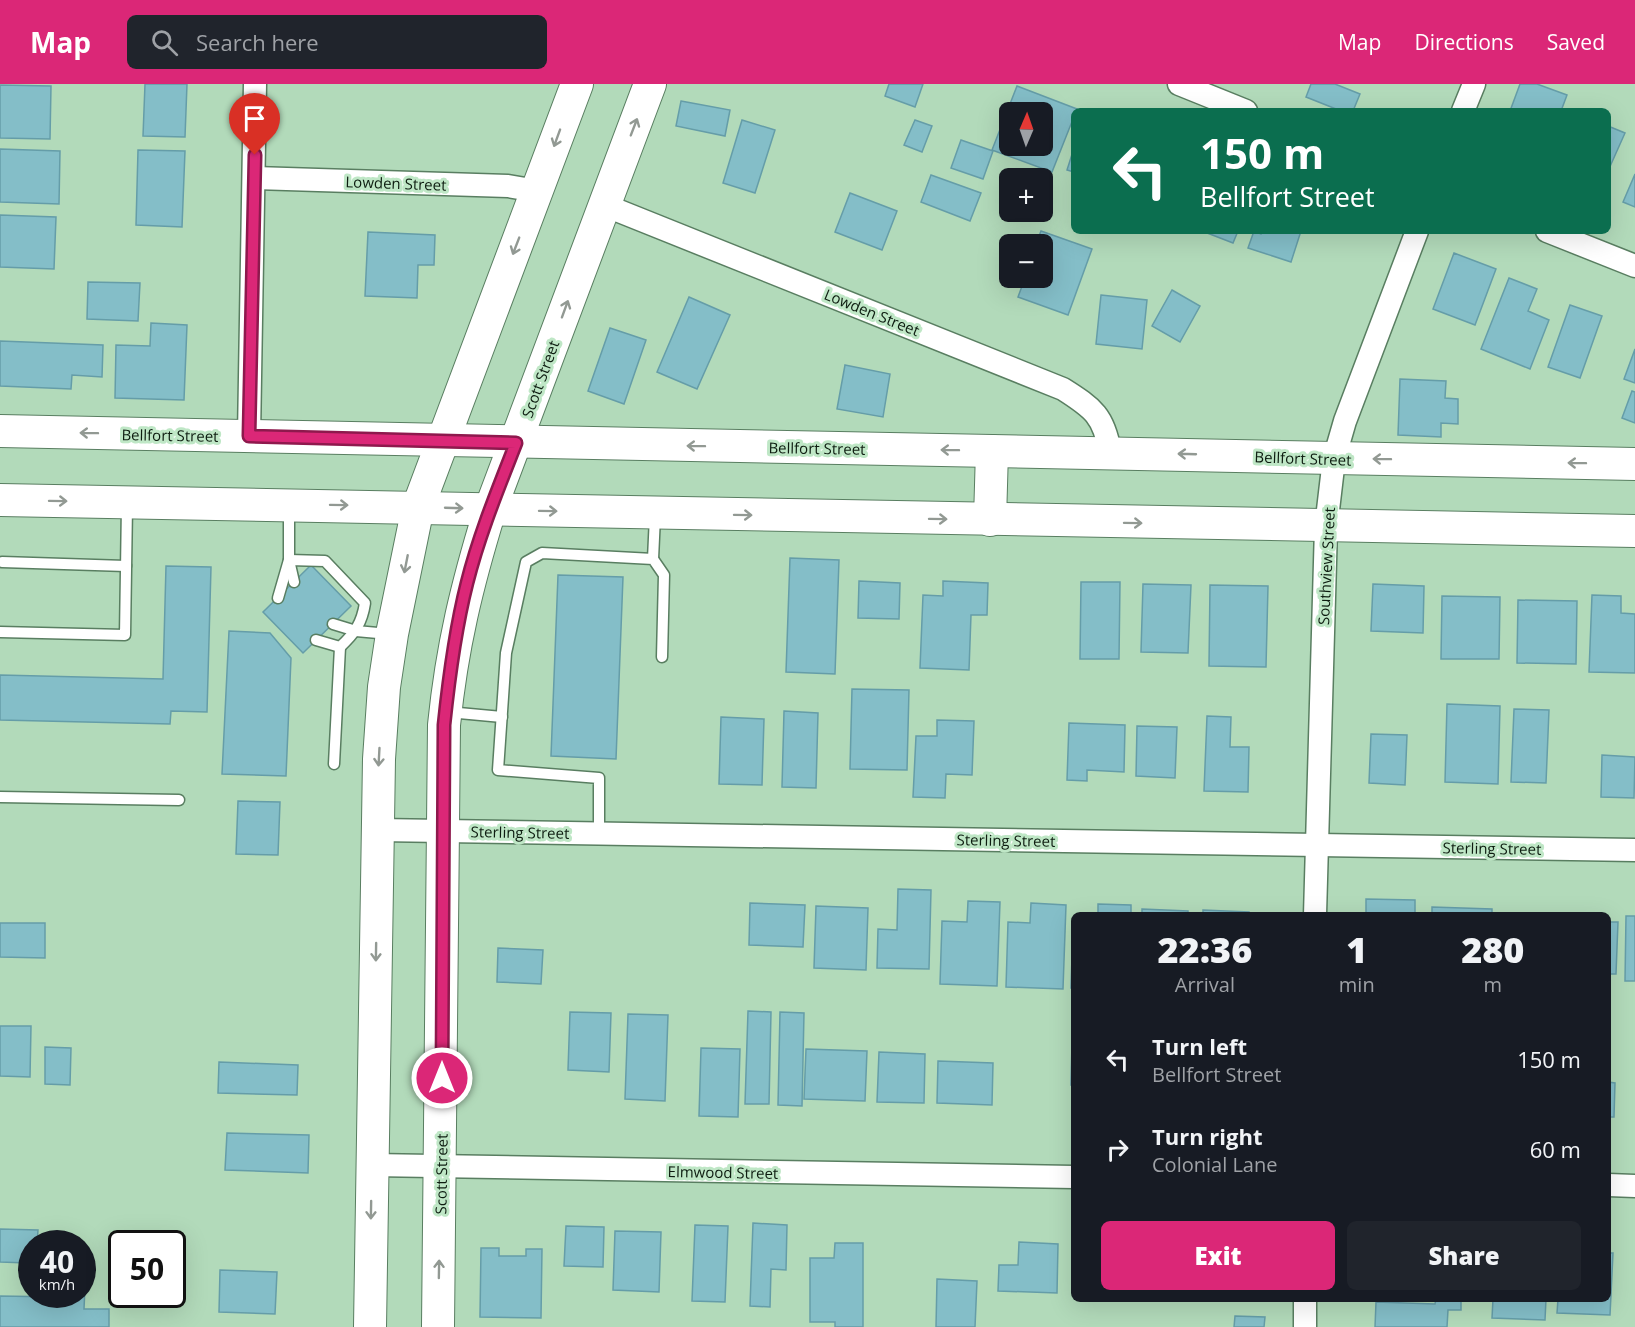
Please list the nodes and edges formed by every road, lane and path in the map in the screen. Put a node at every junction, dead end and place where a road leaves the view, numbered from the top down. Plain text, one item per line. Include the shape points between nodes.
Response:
1 (255, 84) edge
2 (577, 84) edge
3 (650, 84) edge
4 (1179, 84) edge
5 (1474, 84) edge
6 (1239, 108) edge
7 (1464, 108) edge
8 (255, 178) junction
9 (537, 191) junction
10 (603, 205) junction
11 (1416, 234) edge
12 (1555, 234) edge
13 (1635, 266) edge
14 (0, 431) edge
15 (249, 436) junction
16 (441, 441) junction
17 (516, 443) junction
18 (992, 451) junction
19 (1110, 452) junction
20 (1334, 459) junction
21 (1635, 464) edge
22 (0, 500) edge
23 (127, 502) junction
24 (290, 505) junction
25 (418, 507) junction
26 (490, 510) junction
27 (655, 513) junction
28 (990, 520) junction
29 (1326, 527) junction
30 (1635, 531) edge
31 (653, 559) junction
32 (289, 560) junction
33 (3, 562) dead end
34 (126, 566) junction
35 (294, 582) dead end
36 (278, 598) dead end
37 (333, 624) dead end
38 (0, 632) edge
39 (356, 632) junction
40 (392, 634) junction
41 (316, 640) dead end
42 (340, 647) junction
43 (662, 657) dead end
44 (446, 712) junction
45 (502, 717) junction
46 (334, 764) dead end
47 (0, 797) edge
48 (179, 800) dead end
49 (378, 830) junction
50 (444, 831) junction
51 (599, 833) junction
52 (1317, 845) junction
53 (1635, 850) edge
54 (1315, 912) edge
55 (372, 1165) junction
56 (441, 1167) junction
57 (1071, 1177) edge
58 (1611, 1185) edge
59 (1635, 1186) edge
60 (1305, 1302) edge
61 (370, 1327) edge
62 (438, 1327) edge
63 (1305, 1327) edge

1 - 8 street
2 -> 9 main road
10 -> 3 main road, Scott Street
4 - 6 street
5 - 7 street
8 - 9 street, Lowden Street via 508,186
8 - 15 street
9 -> 16 main road
17 -> 10 main road, Scott Street
10 - 19 street, Lowden Street via 1063,389 1096,414 1106,428
11 - 20 street, Southview Street
12 - 13 street
15 -> 14 main road, Bellfort Street
15 - 16 main road, Bellfort Street
16 - 17 main road, Bellfort Street
16 - 25 main road
18 -> 17 main road, Bellfort Street
17 - 26 main road, Scott Street
18 - 19 main road, Bellfort Street
18 - 28 main road
20 -> 19 main road, Bellfort Street
21 -> 20 main road, Bellfort Street
20 - 29 street, Southview Street
22 -> 23 main road
23 - 24 main road
23 - 34 lane
24 -> 25 main road
24 - 32 lane
25 -> 26 main road
25 -> 40 main road
26 -> 27 main road
26 - 44 main road, Scott Street via 467,582
27 -> 28 main road
27 - 31 lane
28 -> 29 main road
29 - 30 main road
29 - 52 street, Southview Street
31 - 43 lane via 664,575
31 - 45 lane via 542,553 526,562 506,653
32 - 35 lane
32 - 36 lane
32 - 39 lane via 325,561 364,603
33 - 34 lane
34 - 38 lane via 125,635
37 - 39 lane
39 - 40 lane
39 - 42 lane
40 -> 49 main road via 384,687
41 - 42 lane
42 - 46 lane
44 - 45 lane
44 - 50 main road, Scott Street
45 - 51 lane via 498,771 600,778
47 - 48 lane
49 - 50 street, Sterling Street
49 -> 55 main road
50 - 51 street, Sterling Street
50 - 56 main road, Scott Street
51 - 52 street, Sterling Street
52 - 53 street, Sterling Street
52 - 54 street, Southview Street
55 - 56 street, Elmwood Street
55 -> 61 main road
56 - 57 street, Elmwood Street
62 -> 56 main road, Scott Street
58 - 59 street
60 - 63 street

